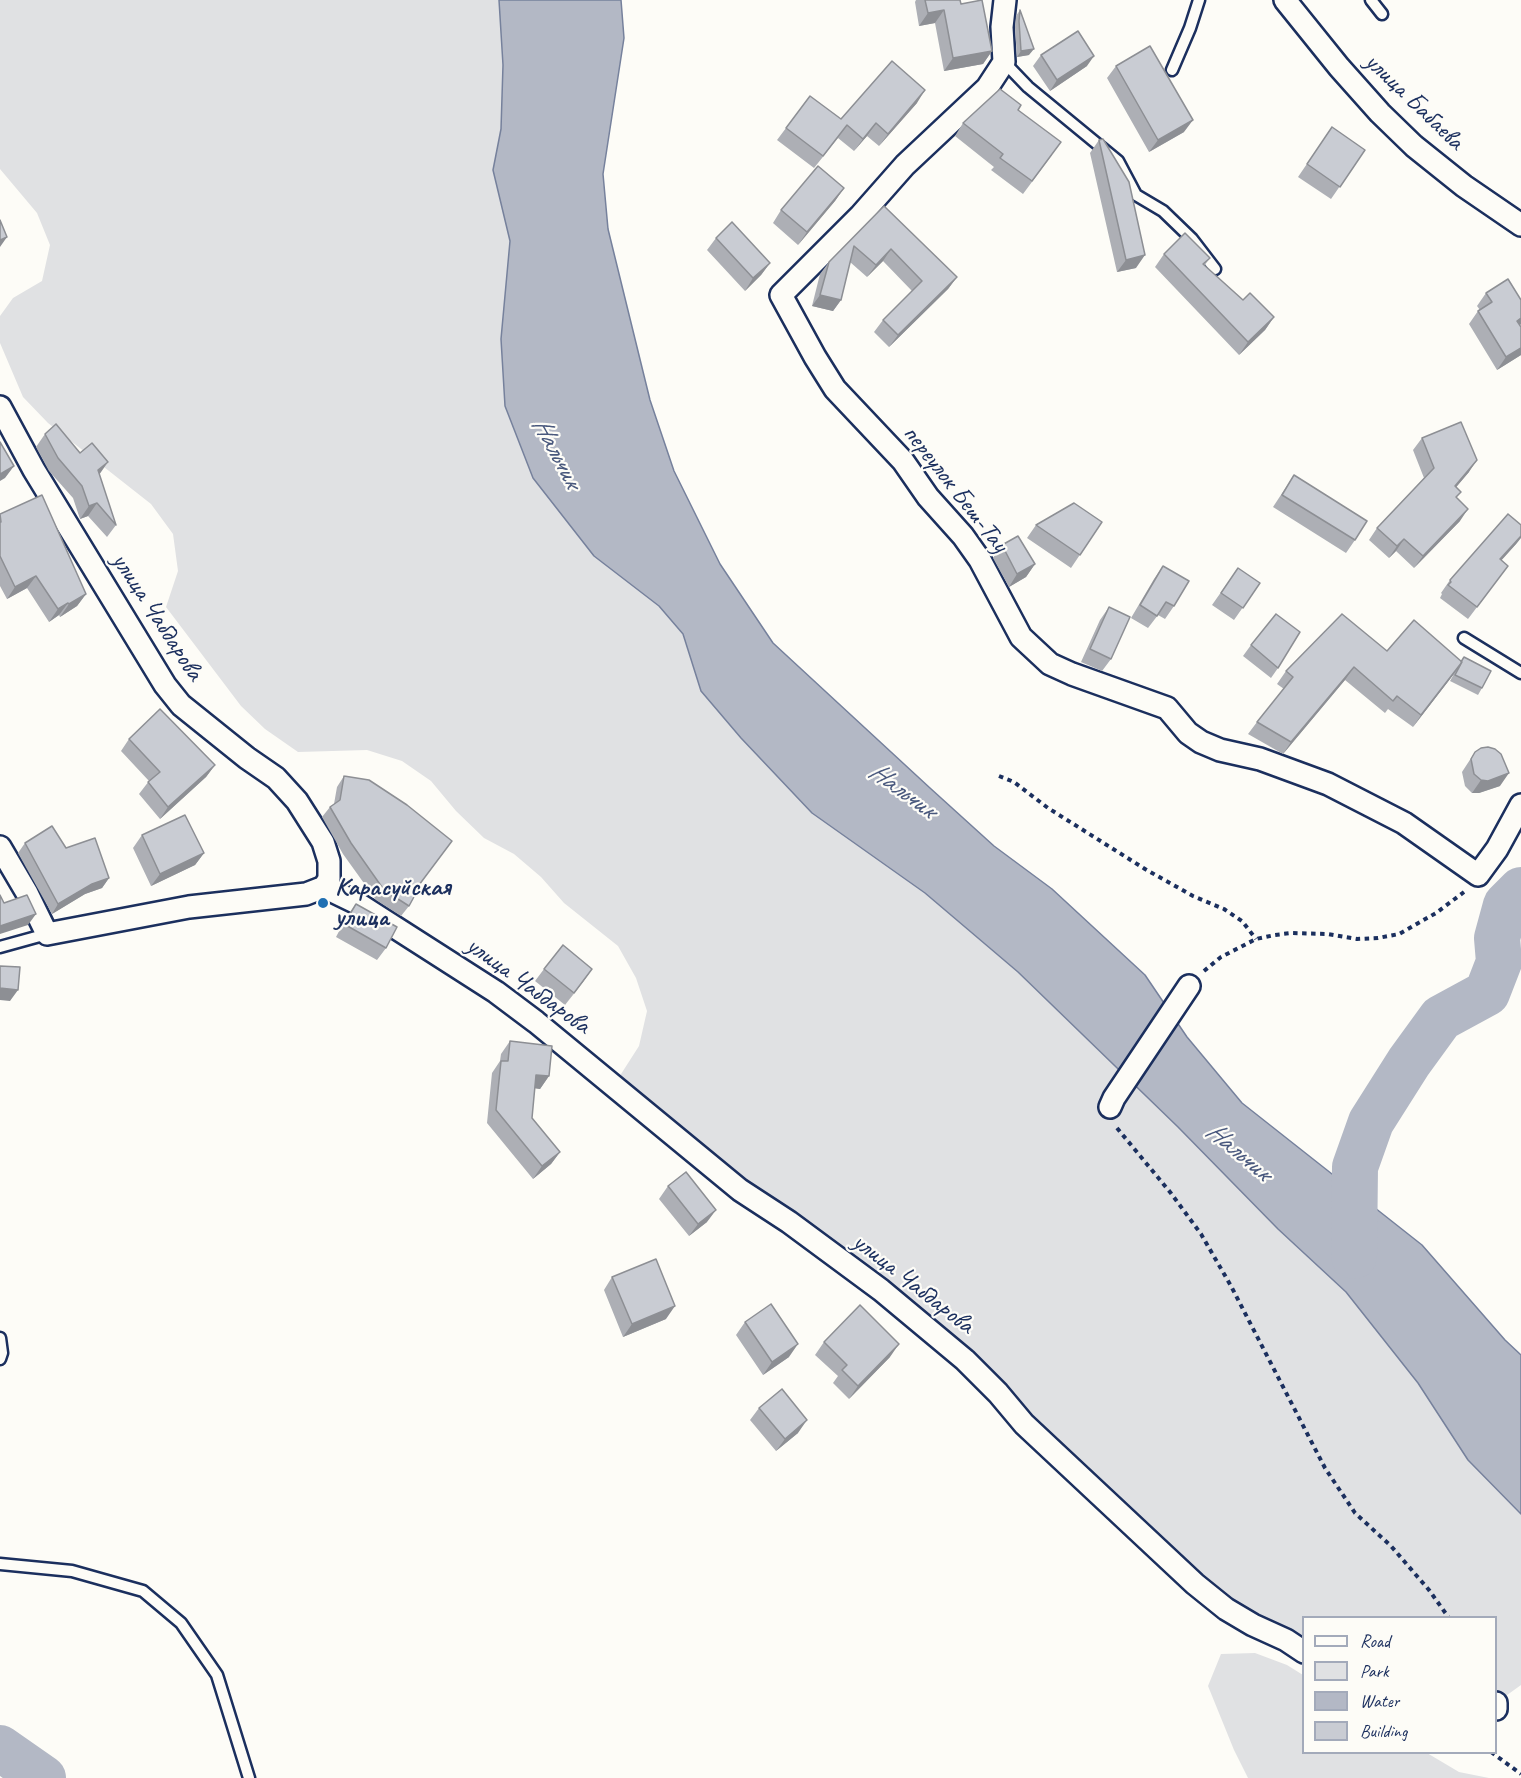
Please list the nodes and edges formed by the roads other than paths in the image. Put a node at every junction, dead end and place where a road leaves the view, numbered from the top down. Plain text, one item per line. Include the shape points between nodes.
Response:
1 (1005, 0) edge
2 (1199, 0) edge
3 (1285, 0) edge
4 (1371, 0) edge
5 (1382, 14) dead end
6 (1004, 62) junction
7 (1172, 70) dead end
8 (1521, 225) edge
9 (1215, 269) dead end
10 (0, 408) edge
11 (1464, 638) dead end
12 (1521, 673) edge
13 (1521, 806) edge
14 (0, 847) edge
15 (324, 886) junction
16 (47, 934) junction
17 (0, 947) edge
18 (1187, 988) road end
19 (1112, 1102) road end
20 (0, 1338) edge
21 (0, 1359) edge
22 (0, 1564) edge
23 (1302, 1651) edge
24 (249, 1778) edge

1 - 6 street
2 - 7 lane
3 - 8 street, улица Бабаева via 1339,67 1414,146
4 - 5 lane
6 - 9 lane via 1028,87 1118,161 1136,195 1162,211 1192,239
6 - 13 street, переулок Беш-Тау via 987,88 905,165 781,295 842,397 903,461 963,536 1021,637 1050,664 1167,708 1201,742 1328,784 1404,823 1478,875
10 - 15 street, улица Чабдарова via 165,685 181,705 276,778 297,801 323,842 330,861 329,879
11 - 12 lane
14 - 16 street
15 - 16 street via 306,894 189,907
15 - 23 street, улица Чабдарова via 496,992 740,1190 880,1290 965,1360 1024,1424 1195,1584 1226,1609
16 - 17 lane
18 - 19 street
20 - 21 lane
22 - 24 lane via 72,1571 143,1591 181,1623 217,1675

